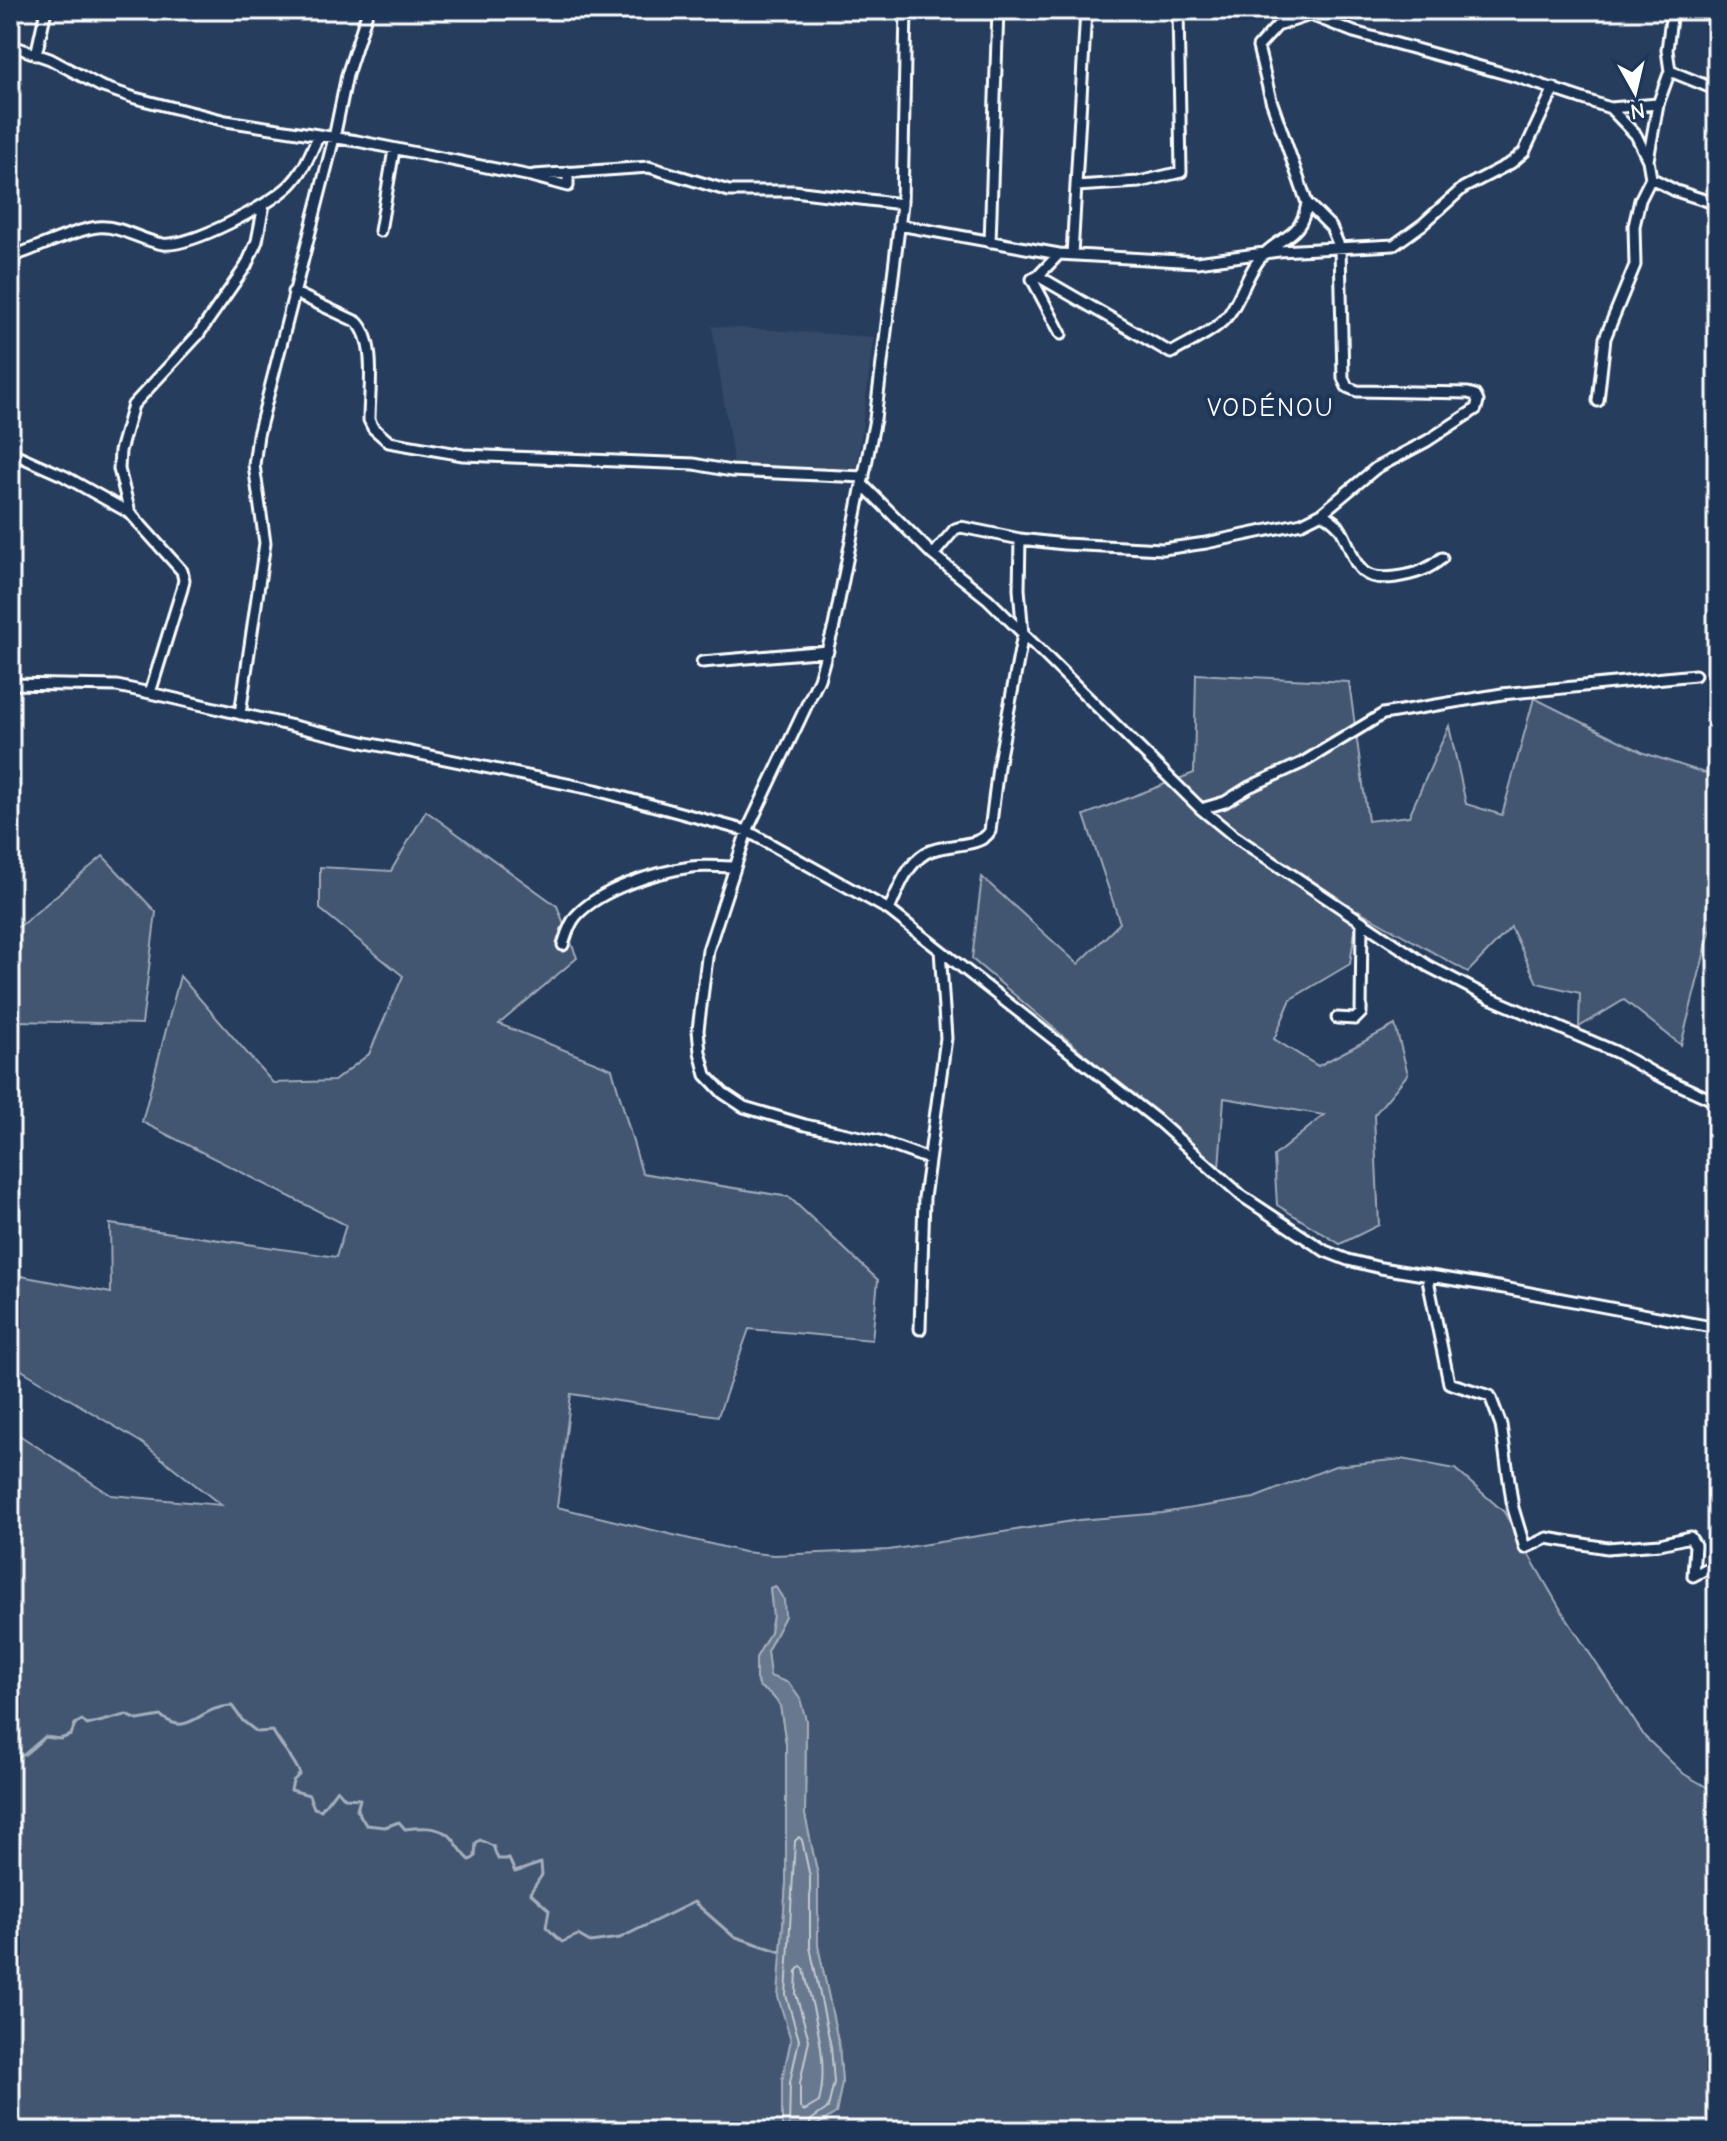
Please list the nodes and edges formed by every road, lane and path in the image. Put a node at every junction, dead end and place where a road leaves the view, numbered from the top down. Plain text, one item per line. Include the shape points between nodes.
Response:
1 (46, 10) edge
2 (368, 10) edge
3 (906, 10) edge
4 (998, 10) edge
5 (1086, 10) edge
6 (1178, 10) edge
7 (1298, 10) edge
8 (1325, 10) edge
9 (1672, 10) edge
10 (1310, 17) junction
11 (10, 45) edge
12 (36, 55) junction
13 (1670, 71) junction
14 (1554, 88) junction
15 (1717, 90) edge
16 (1658, 104) junction
17 (1610, 108) junction
18 (318, 137) junction
19 (334, 138) junction
20 (394, 150) junction
21 (1648, 160) junction
22 (1651, 178) junction
23 (1076, 186) junction
24 (1307, 203) junction
25 (902, 204) junction
26 (1717, 204) edge
27 (264, 205) junction
28 (899, 225) junction
29 (380, 231) dead end
30 (990, 242) junction
31 (1340, 248) junction
32 (1265, 253) junction
33 (1059, 254) junction
34 (1072, 255) junction
35 (10, 257) edge
36 (1038, 276) junction
37 (293, 292) junction
38 (1061, 334) dead end
39 (1598, 401) dead end
40 (10, 452) edge
41 (864, 481) junction
42 (130, 513) junction
43 (1322, 513) junction
44 (1020, 539) junction
45 (933, 555) junction
46 (1442, 558) dead end
47 (1023, 634) junction
48 (828, 651) junction
49 (702, 662) dead end
50 (1695, 675) dead end
51 (10, 684) edge
52 (150, 693) junction
53 (240, 714) junction
54 (1201, 809) junction
55 (747, 831) junction
56 (735, 867) junction
57 (889, 910) junction
58 (1362, 924) junction
59 (563, 945) dead end
60 (940, 950) junction
61 (1337, 1018) dead end
62 (1717, 1102) edge
63 (929, 1159) junction
64 (1427, 1275) junction
65 (1717, 1328) edge
66 (920, 1329) dead end
67 (1717, 1563) edge

1 - 12 street
2 - 19 street
3 - 25 street
4 - 30 street
5 - 23 street
6 - 23 street via 1181,172 1139,182
7 - 10 street
8 - 10 street
9 - 13 street
10 - 14 street
10 - 24 street via 1277,26 1258,47
11 - 12 street
12 - 18 street via 135,98
13 - 15 street
13 - 16 street
14 - 17 street
14 - 31 street via 1524,152 1511,163 1463,188 1394,245
16 - 17 street
16 - 21 street
17 - 21 street via 1636,135
18 - 19 street
18 - 27 street via 291,185
19 - 20 street
19 - 37 street
20 - 25 street via 531,176 649,167 729,191 794,191
20 - 29 street
21 - 22 street
22 - 26 street
22 - 39 street via 1634,226 1635,265 1605,338
23 - 34 street
24 - 31 street via 1331,227
24 - 32 street via 1298,228
25 - 28 street
27 - 35 street via 180,242 162,244 99,227
27 - 42 street via 246,266 198,335 127,418 119,469
28 - 30 street
28 - 41 street
30 - 33 street
31 - 32 street
31 - 43 street via 1347,387 1468,393 1478,401 1467,417 1376,468
32 - 34 street via 1208,262
32 - 36 street via 1228,316 1171,353
33 - 34 street
33 - 36 street
36 - 38 street via 1032,279
37 - 41 street via 364,329 369,345 369,420 389,442 463,455 694,464
37 - 53 street via 255,455 265,543
40 - 42 street
41 - 45 street
41 - 48 street
42 - 52 street via 184,576
43 - 44 street via 1302,523 1163,549
43 - 46 street via 1341,529 1355,563 1372,576 1420,573
44 - 45 street via 961,527
44 - 47 street
45 - 47 street
47 - 54 street
47 - 57 street via 990,831 978,842 949,844 926,853 912,866
48 - 49 street
48 - 55 street
50 - 54 street via 1502,694 1383,714 1302,763
51 - 52 street via 117,686
52 - 53 street
53 - 55 street via 596,790
54 - 58 street
55 - 56 street
55 - 57 street
56 - 59 street via 694,866 634,882 580,912
56 - 63 street via 708,950 698,1030 706,1075 744,1107
57 - 60 street
58 - 61 street via 1361,1013 1355,1019
58 - 62 street via 1488,997
60 - 63 street via 946,1038
60 - 64 street via 1158,1121 1242,1196 1294,1232 1348,1260
63 - 66 street
64 - 65 street
64 - 67 street via 1449,1383 1490,1396 1501,1425 1513,1508 1525,1548 1547,1538 1607,1548 1690,1537 1695,1545 1693,1576

